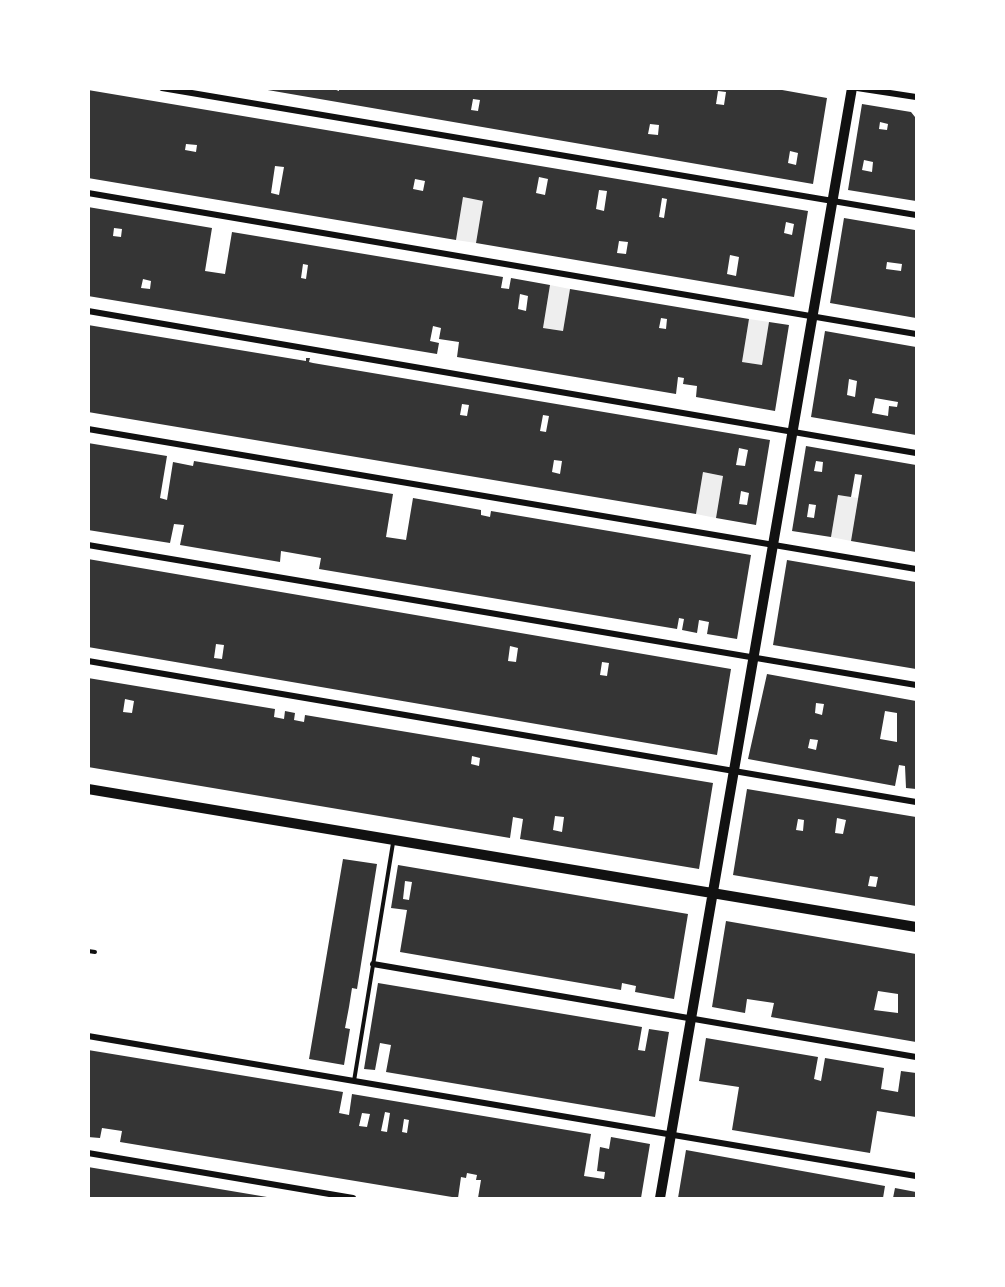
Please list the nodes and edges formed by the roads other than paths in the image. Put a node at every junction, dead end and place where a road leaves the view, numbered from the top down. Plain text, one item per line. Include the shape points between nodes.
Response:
1 (162, 88) edge
2 (852, 88) edge
3 (857, 88) edge
4 (916, 98) edge
5 (88, 193) edge
6 (832, 201) junction
7 (916, 215) edge
8 (88, 311) edge
9 (812, 318) junction
10 (916, 334) edge
11 (88, 429) edge
12 (792, 432) junction
13 (916, 453) edge
14 (88, 544) edge
15 (773, 545) junction
16 (916, 569) edge
17 (753, 656) junction
18 (88, 661) edge
19 (916, 685) edge
20 (734, 771) junction
21 (88, 789) edge
22 (916, 802) edge
23 (394, 839) junction
24 (712, 892) junction
25 (916, 927) edge
26 (88, 951) edge
27 (95, 952) dead end
28 (373, 964) junction
29 (691, 1018) junction
30 (88, 1035) edge
31 (916, 1057) edge
32 (354, 1082) junction
33 (671, 1134) junction
34 (88, 1153) edge
35 (916, 1176) edge
36 (353, 1198) edge
37 (660, 1198) edge

1 - 6 street
2 - 6 street
3 - 4 street
5 - 9 street
6 - 7 street
6 - 9 street
8 - 12 street
9 - 10 street
9 - 12 street
11 - 15 street
12 - 13 street
12 - 15 street
14 - 17 street
15 - 16 street
15 - 17 street
17 - 19 street
17 - 20 street
18 - 20 street
20 - 22 street
20 - 24 street
21 - 23 street
23 - 24 street
23 - 28 lane
24 - 25 street
24 - 29 street
26 - 27 lane
28 - 29 street
28 - 32 lane
29 - 31 street
29 - 33 street
30 - 32 street
32 - 33 street
33 - 35 street
33 - 37 street
34 - 36 street

